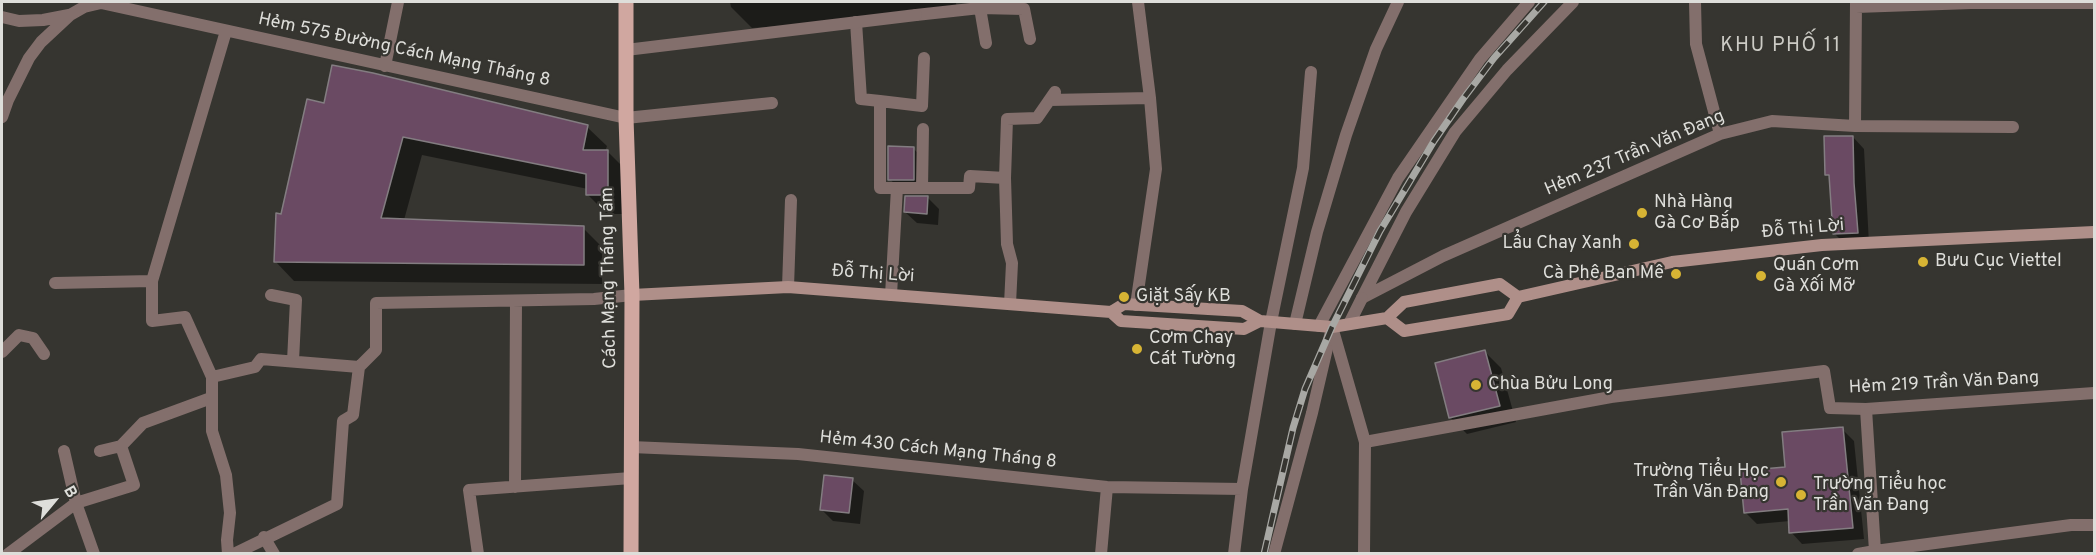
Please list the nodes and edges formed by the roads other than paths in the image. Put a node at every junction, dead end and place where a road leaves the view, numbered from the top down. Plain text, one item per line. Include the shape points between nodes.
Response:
1 (398, 2) edge
2 (626, 2) edge
3 (1138, 2) edge
4 (1398, 2) edge
5 (1529, 2) edge
6 (1572, 2) edge
7 (1695, 2) edge
8 (1971, 2) edge
9 (2020, 2) edge
10 (2094, 3) edge
11 (1856, 4) edge
12 (996, 6) edge
13 (980, 8) junction
14 (70, 15) junction
15 (2, 17) edge
16 (856, 22) junction
17 (226, 31) junction
18 (1030, 39) dead end
19 (986, 43) dead end
20 (626, 50) junction
21 (924, 58) dead end
22 (385, 66) junction
23 (1311, 72) dead end
24 (1150, 98) junction
25 (880, 102) junction
26 (772, 104) dead end
27 (2, 117) edge
28 (626, 118) junction
29 (1855, 126) junction
30 (2013, 127) dead end
31 (923, 129) dead end
32 (1720, 134) junction
33 (1005, 178) junction
34 (897, 188) junction
35 (922, 188) junction
36 (791, 200) dead end
37 (2094, 232) edge
38 (152, 280) junction
39 (55, 283) dead end
40 (788, 287) junction
41 (632, 294) junction
42 (271, 295) dead end
43 (891, 295) junction
44 (1518, 297) junction
45 (1362, 298) junction
46 (516, 301) junction
47 (1010, 304) junction
48 (1136, 305) junction
49 (1111, 312) junction
50 (1387, 318) junction
51 (1266, 322) junction
52 (1294, 324) junction
53 (1349, 324) junction
54 (1319, 326) junction
55 (1332, 327) junction
56 (2, 352) edge
57 (44, 354) dead end
58 (293, 361) junction
59 (359, 367) junction
60 (212, 377) junction
61 (2094, 393) edge
62 (211, 398) junction
63 (1866, 409) junction
64 (1365, 442) junction
65 (121, 446) junction
66 (631, 447) junction
67 (64, 451) dead end
68 (100, 451) dead end
69 (631, 478) junction
70 (515, 487) junction
71 (1107, 487) junction
72 (1242, 489) junction
73 (76, 503) junction
74 (2094, 525) edge
75 (264, 537) junction
76 (1916, 550) edge
77 (1875, 551) junction
78 (8, 554) edge
79 (94, 554) edge
80 (228, 554) edge
81 (234, 554) edge
82 (274, 554) edge
83 (478, 554) edge
84 (631, 554) edge
85 (1101, 554) edge
86 (1234, 554) edge
87 (1274, 554) edge
88 (1364, 554) edge
89 (1858, 554) edge

1 - 22 street
2 - 20 main road, Cách Mạng Tháng Tám
3 - 24 street
4 - 52 street via 1354,113 1317,232
5 - 54 street via 1480,59 1398,178
6 - 45 street via 1455,132 1406,212
7 - 32 street via 1696,44
8 - 9 street
8 - 11 street
9 - 10 street
11 - 29 street
12 - 13 street
12 - 18 street via 1024,9
13 - 16 street
13 - 19 street
14 - 15 street via 19,21
14 - 17 street, Hẻm 575 Đường Cách Mạng Tháng 8 via 101,3
14 - 27 street via 29,58
16 - 20 street
16 - 25 street via 861,99
17 - 22 street, Hẻm 575 Đường Cách Mạng Tháng 8
17 - 38 street
20 - 28 main road, Cách Mạng Tháng Tám
21 - 25 street via 922,106
22 - 28 street, Hẻm 575 Đường Cách Mạng Tháng 8
23 - 51 street via 1303,168
24 - 33 street via 1053,96 1037,118 1007,119
24 - 48 street via 1156,169
25 - 34 street via 880,188
26 - 28 street, Hẻm 575 Đường Cách Mạng Tháng 8
28 - 41 main road, Cách Mạng Tháng Tám
29 - 30 street, Hẻm 237 Trần Văn Đang
29 - 32 street, Hẻm 237 Trần Văn Đang via 1772,121
31 - 35 street
32 - 45 street, Hẻm 237 Trần Văn Đang via 1443,256
33 - 35 street via 970,176 969,188
33 - 47 street via 1007,244 1012,263
34 - 35 street
34 - 43 street
36 - 40 street
37 - 44 street, Đỗ Thị Lời via 1822,245 1683,260
38 - 39 street
38 - 60 street via 152,321 185,317
40 - 41 street, Đỗ Thị Lời
40 - 43 street, Đỗ Thị Lời
41 - 46 street
41 - 66 main road, Cách Mạng Tháng Tám
42 - 58 street via 296,300
43 - 47 street, Đỗ Thị Lời
44 - 50 street, Đỗ Thị Lời via 1500,284 1404,302
44 - 50 street via 1508,314 1404,331
45 - 53 street
46 - 59 street via 376,303 376,350
46 - 70 street
47 - 49 street, Đỗ Thị Lời
48 - 49 street, Đỗ Thị Lời via 1124,304
48 - 51 street, Đỗ Thị Lời via 1242,311
49 - 51 street, Đỗ Thị Lời via 1121,321 1244,329
50 - 53 street, Đỗ Thị Lời
51 - 52 street, Đỗ Thị Lời
51 - 72 street
52 - 54 street, Đỗ Thị Lời
53 - 55 street, Đỗ Thị Lời
54 - 55 street, Đỗ Thị Lời
55 - 64 street
55 - 87 street
56 - 57 street via 19,335 33,338
58 - 59 street
58 - 60 street via 261,359 255,367
59 - 75 street via 353,415 343,421 337,504
60 - 62 street
61 - 63 street, Hẻm 219 Trần Văn Ðang
62 - 65 street via 143,423
62 - 80 street via 212,431 226,476 230,513
63 - 64 street, Hẻm 219 Trần Văn Ðang via 1830,408 1824,371 1611,397
63 - 77 street
64 - 88 street
65 - 68 street
65 - 73 street via 134,485
66 - 69 main road, Cách Mạng Tháng Tám
66 - 71 street, Hẻm 430 Cách Mạng Tháng 8 via 798,454
67 - 73 street
69 - 70 street
69 - 84 main road, Cách Mạng Tháng Tám
70 - 83 street via 469,490
71 - 72 street, Hẻm 430 Cách Mạng Tháng 8
71 - 85 street
72 - 86 street
73 - 78 street
73 - 79 street
74 - 76 street via 2071,525
75 - 81 street
75 - 82 street
76 - 77 street
77 - 89 street

